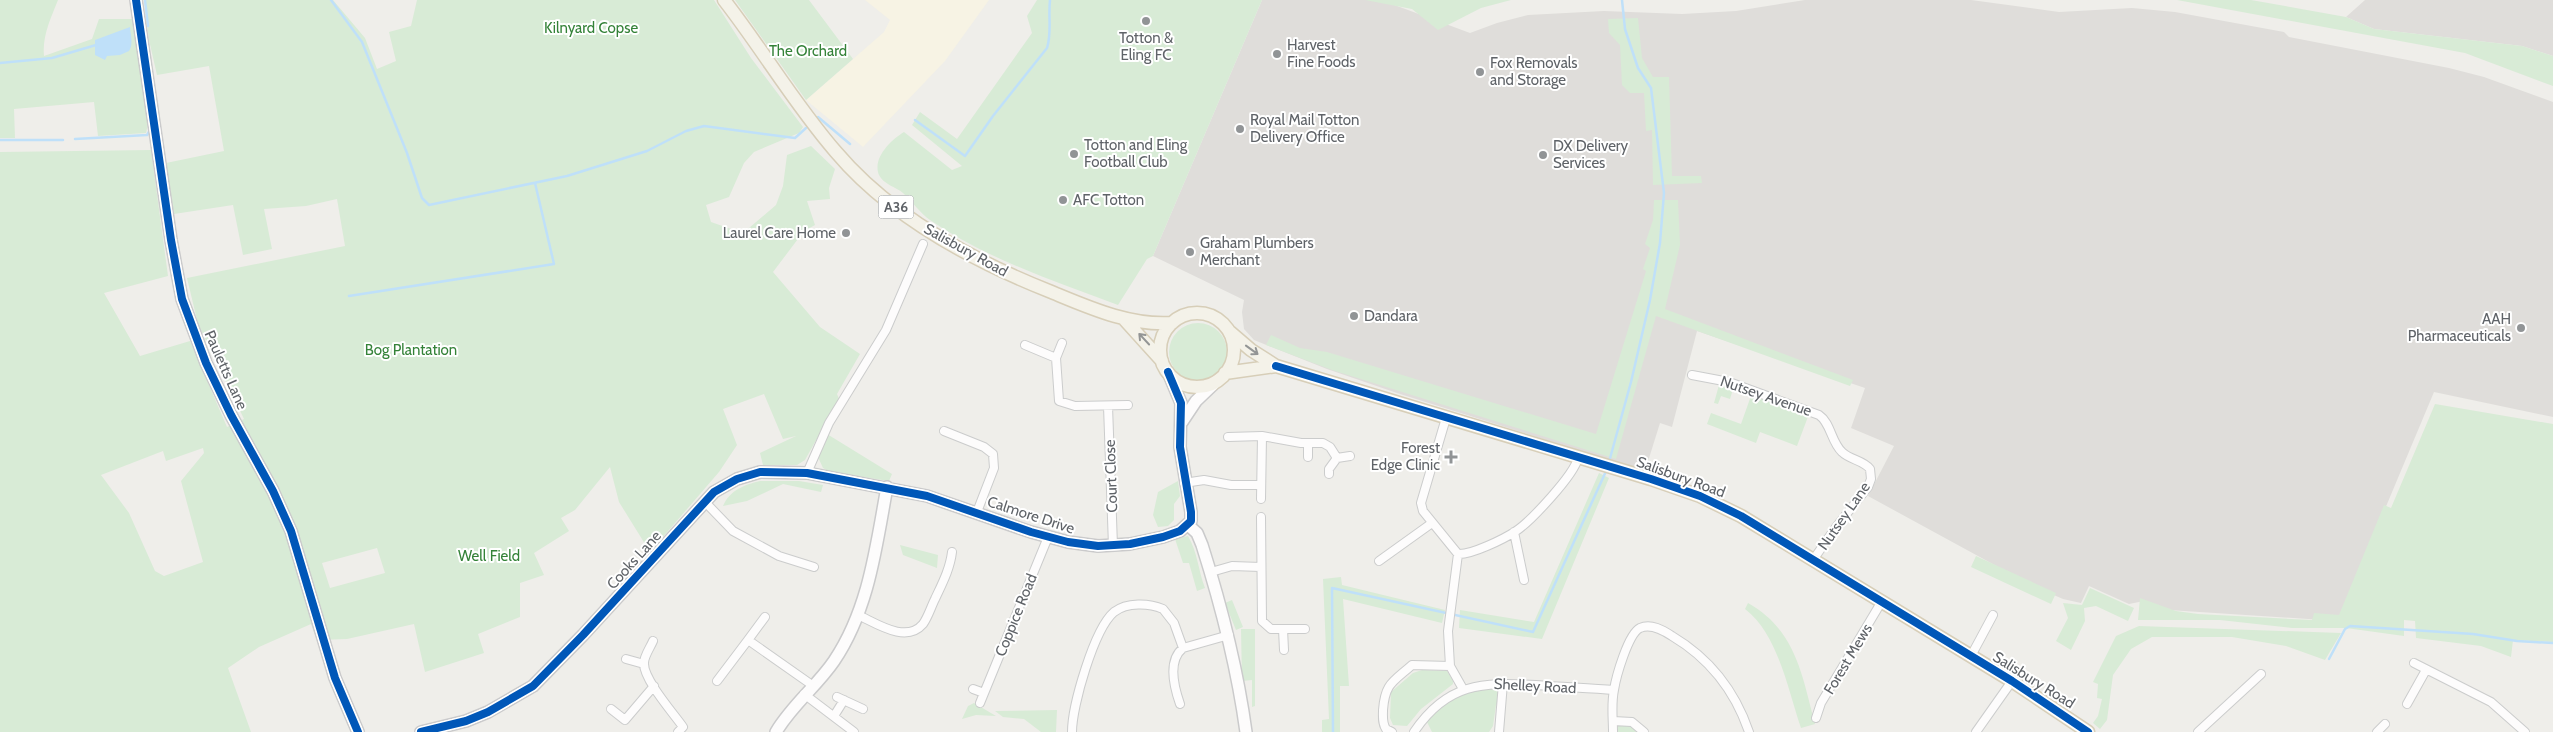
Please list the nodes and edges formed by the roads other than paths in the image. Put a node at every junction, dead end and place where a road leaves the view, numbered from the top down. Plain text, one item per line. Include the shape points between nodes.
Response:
1 (136, 0) edge
2 (724, 0) edge
3 (919, 247) dead end
4 (1124, 319) junction
5 (1172, 323) junction
6 (1230, 332) junction
7 (1062, 343) dead end
8 (1025, 345) dead end
9 (1056, 358) junction
10 (1165, 366) junction
11 (1276, 366) junction
12 (1692, 375) dead end
13 (1222, 377) junction
14 (1128, 405) dead end
15 (1108, 406) junction
16 (1446, 418) junction
17 (1181, 423) junction
18 (944, 431) dead end
19 (1262, 436) junction
20 (1228, 437) dead end
21 (1308, 443) junction
22 (1350, 456) dead end
23 (1308, 457) dead end
24 (1337, 458) junction
25 (1578, 458) junction
26 (1871, 472) joint
27 (807, 473) junction
28 (1329, 474) dead end
29 (1184, 483) junction
30 (1261, 485) junction
31 (887, 487) junction
32 (1261, 499) dead end
33 (705, 502) junction
34 (977, 512) junction
35 (1261, 517) dead end
36 (1432, 523) junction
37 (1188, 525) junction
38 (1514, 532) junction
39 (1048, 537) junction
40 (1113, 546) junction
41 (952, 552) dead end
42 (1458, 554) junction
43 (1813, 560) junction
44 (1379, 561) dead end
45 (814, 567) dead end
46 (1260, 567) junction
47 (1211, 572) junction
48 (1524, 580) dead end
49 (1882, 601) junction
50 (1993, 614) dead end
51 (858, 615) junction
52 (765, 617) dead end
53 (1305, 629) dead end
54 (1283, 630) junction
55 (1229, 635) junction
56 (748, 640) junction
57 (653, 642) dead end
58 (1183, 648) junction
59 (1284, 650) dead end
60 (1971, 656) junction
61 (626, 659) dead end
62 (2414, 663) dead end
63 (644, 664) junction
64 (1450, 666) junction
65 (2426, 670) junction
66 (2261, 674) dead end
67 (717, 681) dead end
68 (2012, 681) junction
69 (1503, 683) junction
70 (812, 685) junction
71 (654, 686) junction
72 (973, 688) dead end
73 (1463, 689) junction
74 (1614, 690) junction
75 (984, 693) junction
76 (804, 694) junction
77 (980, 703) dead end
78 (1180, 704) dead end
79 (2407, 704) dead end
80 (611, 709) dead end
81 (863, 709) dead end
82 (834, 716) junction
83 (1816, 718) dead end
84 (1613, 721) junction
85 (2385, 724) dead end
86 (683, 730) edge
87 (358, 732) edge
88 (421, 732) edge
89 (776, 732) edge
90 (854, 732) edge
91 (1072, 732) edge
92 (1246, 732) edge
93 (1392, 732) edge
94 (1414, 732) edge
95 (1499, 732) edge
96 (1613, 732) edge
97 (1644, 732) edge
98 (1748, 732) edge
99 (1976, 732) edge
100 (2088, 732) edge
101 (2198, 732) edge
102 (2377, 732) edge
103 (2525, 732) edge

1 - 87 street, Pauletts Lane via 182,299 206,363 273,491 290,531 335,678
2 - 4 main road, Salisbury Road / A36 via 820,134 883,198 931,232 1000,271
3 - 27 street via 886,330 829,423
4 - 5 main road, Salisbury Road / A36
10 -> 4 main road, Salisbury Road / A36
5 - 6 main road via 1188,314 1198,313 1218,319
5 - 10 main road via 1161,344
6 -> 11 main road, Salisbury Road
6 - 13 main road via 1233,358
7 - 9 street
8 - 9 street
9 - 15 street via 1059,401 1075,406
10 - 13 main road via 1188,385 1203,386
10 - 17 street via 1181,403
11 - 13 main road, Salisbury Road
11 - 16 main road, Salisbury Road
12 - 26 street, Nutsey Avenue via 1729,382 1819,414 1842,452 1868,466
13 - 17 street via 1196,401
14 - 15 street
15 - 40 street, Court Close
16 - 25 main road, Salisbury Road
16 - 36 street via 1421,499 1423,511
17 - 29 street
18 - 34 street via 984,447 993,454 994,468
19 - 20 street
19 - 21 street
19 - 30 street
21 - 23 street
21 - 24 street via 1323,443
22 - 24 street
24 - 28 street via 1330,466
25 - 38 street via 1574,471
25 - 43 main road, Salisbury Road via 1700,496 1741,516
26 - 43 street, Nutsey Lane via 1868,487
27 - 31 street, Cooks Lane
27 - 33 street, Cooks Lane via 748,475 725,484
29 - 30 street via 1204,480 1231,485
29 - 37 street via 1191,512
30 - 32 street
31 - 34 street, Calmore Drive
31 - 51 street via 874,558
33 - 45 street via 734,531 780,556
33 - 88 street, Cooks Lane via 533,686 488,712
34 - 39 street, Calmore Drive
35 - 46 street
36 - 42 street
36 - 44 street
37 - 40 street, Calmore Drive via 1163,536
37 - 47 street via 1197,533
38 - 42 street via 1471,552
38 - 48 street
39 - 40 street, Calmore Drive via 1085,545
39 - 75 street, Coppice Road
41 - 51 street via 946,576 925,621 917,629 898,632
42 - 64 street via 1448,631
43 - 49 main road, Salisbury Road
46 - 47 street via 1232,566
46 - 54 street via 1262,620 1268,628
47 - 55 street
49 - 60 main road, Salisbury Road
49 - 83 street, Forest Mews via 1821,703
50 - 60 street
51 - 70 street via 832,663
52 - 56 street
53 - 54 street
54 - 59 street
55 - 58 street
55 - 92 street
56 - 67 street
56 - 70 street
57 - 63 street
58 - 78 street via 1173,666
58 - 91 street via 1174,623 1163,608 1140,605 1115,611 1104,627 1084,673
60 - 68 main road, Salisbury Road
61 - 63 street
62 - 65 street
63 - 71 street
64 - 73 street
64 - 93 street via 1415,664 1387,687 1383,722
65 - 79 street
65 - 103 street via 2491,702
66 - 101 street
68 - 99 street
68 - 100 main road, Salisbury Road
69 - 73 street, Shelley Road
69 - 74 street, Shelley Road
69 - 95 street
70 - 76 street
71 - 80 street via 625,720
71 - 86 street
72 - 75 street
73 - 94 street, Shelley Road via 1430,711
74 - 84 street
74 - 98 street via 1633,635 1646,626 1655,627 1690,647 1710,665 1735,700
75 - 77 street, Coppice Road
76 - 82 street
76 - 89 street
81 - 82 street via 841,698
82 - 90 street
84 - 96 street
84 - 97 street via 1632,722
85 - 102 street

